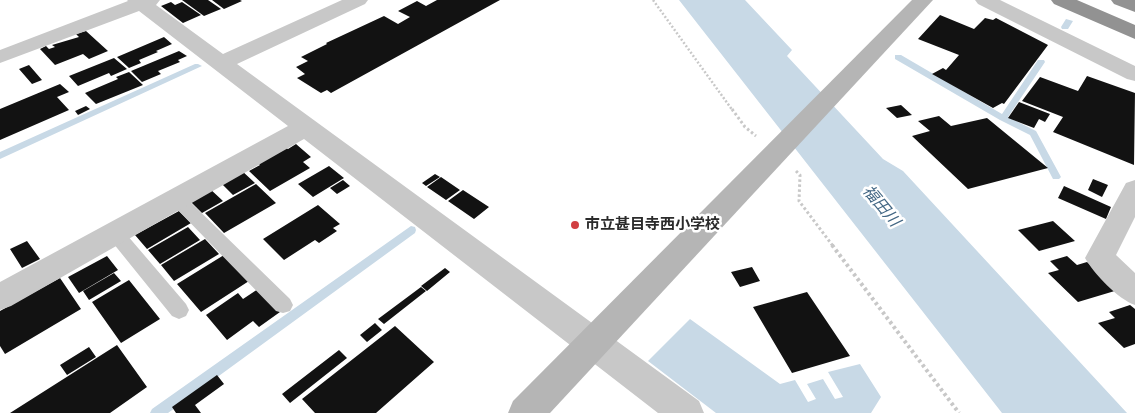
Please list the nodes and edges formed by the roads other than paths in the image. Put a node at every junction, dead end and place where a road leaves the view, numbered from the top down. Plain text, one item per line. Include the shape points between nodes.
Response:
1 (358, 0) edge
2 (923, 0) edge
3 (985, 0) edge
4 (1061, 0) edge
5 (1101, 0) edge
6 (143, 1) edge
7 (1130, 6) edge
8 (1135, 33) edge
9 (0, 57) edge
10 (221, 63) junction
11 (1135, 74) edge
12 (306, 127) junction
13 (1135, 190) edge
14 (177, 199) junction
15 (115, 233) junction
16 (1135, 292) edge
17 (0, 297) edge
18 (283, 305) dead end
19 (178, 310) dead end
20 (593, 343) junction
21 (526, 413) edge
22 (686, 413) edge

1 - 10 street
2 - 20 street
3 - 11 street
4 - 8 highway
5 - 7 highway
6 - 9 street
6 - 10 street
10 - 12 street
12 - 14 street
12 - 20 street
13 - 16 street via 1100,258
14 - 15 street
14 - 18 lane
15 - 17 street
15 - 19 lane
20 - 21 street
20 - 22 street

